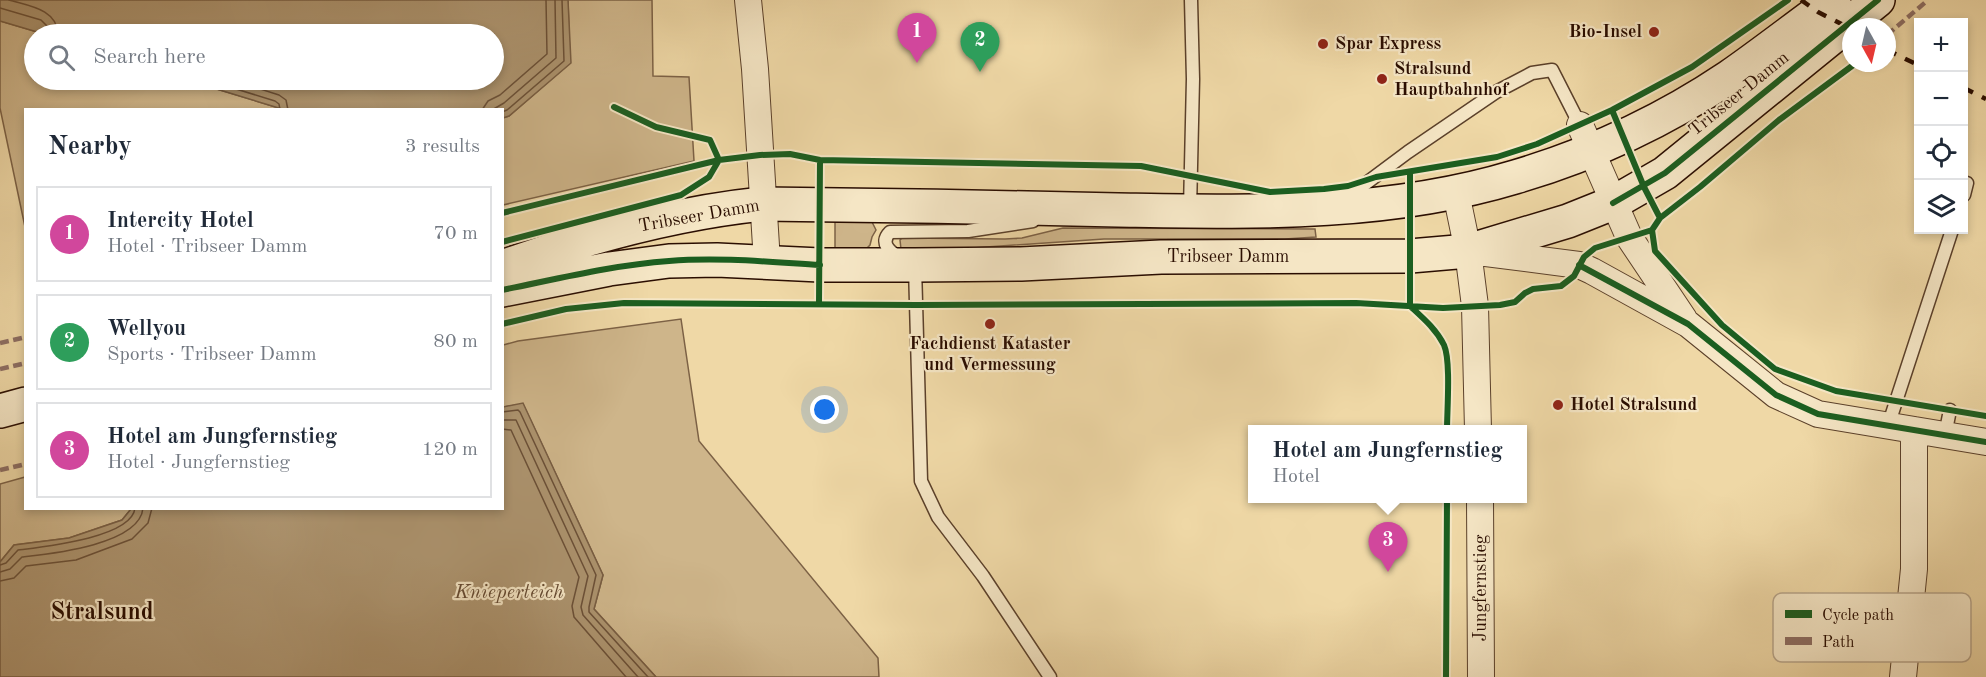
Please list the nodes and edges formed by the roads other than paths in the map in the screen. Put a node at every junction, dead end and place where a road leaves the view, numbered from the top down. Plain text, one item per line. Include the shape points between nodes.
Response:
1 (748, 0) edge
2 (1191, 0) edge
3 (1834, 0) edge
4 (1878, 0) edge
5 (1585, 137) junction
6 (1456, 192) junction
7 (1613, 202) junction
8 (762, 204) junction
9 (1090, 209) junction
10 (1333, 209) junction
11 (1190, 211) junction
12 (1951, 234) edge
13 (1468, 250) junction
14 (767, 262) junction
15 (915, 265) junction
16 (504, 266) edge
17 (504, 290) edge
18 (1688, 324) junction
19 (24, 405) edge
20 (1950, 410) dead end
21 (0, 411) edge
22 (1478, 425) edge
23 (1888, 426) junction
24 (1914, 430) junction
25 (1945, 435) junction
26 (1986, 442) edge
27 (1480, 503) edge
28 (1912, 593) edge
29 (1905, 662) edge
30 (1050, 677) edge
31 (1481, 677) edge
32 (1903, 677) edge

1 - 8 street
2 - 11 lane
3 - 5 main road, Tribseer Damm via 1728,77 1676,109 1623,136
4 - 7 main road, Tribseer Damm via 1665,173
5 - 6 main road, Tribseer Damm via 1516,177
5 - 7 street
5 - 10 lane via 1552,70 1532,73 1496,92 1408,152
6 - 10 main road, Tribseer Damm
6 - 13 street
7 - 13 main road, Tribseer Damm via 1568,221
7 - 18 street via 1629,237
8 - 9 main road, Tribseer Damm
8 - 14 street
8 - 16 main road, Tribseer Damm via 674,217 564,245
9 - 11 main road, Tribseer Damm
9 - 15 lane via 968,231 887,234 885,244 891,254
10 - 11 main road, Tribseer Damm
12 - 23 lane
13 - 15 main road, Tribseer Damm via 1410,256 1161,257
13 - 18 street via 1579,265
13 - 22 street via 1475,306
14 - 15 main road, Tribseer Damm
14 - 17 main road, Tribseer Damm via 669,261
15 - 30 lane via 921,481 938,517 983,576
18 - 23 street via 1776,395 1818,414
19 - 21 main road
20 - 25 lane
23 - 24 street
24 - 25 street
24 - 28 street
25 - 26 street
27 - 31 street, Jungfernstieg
29 - 32 street

